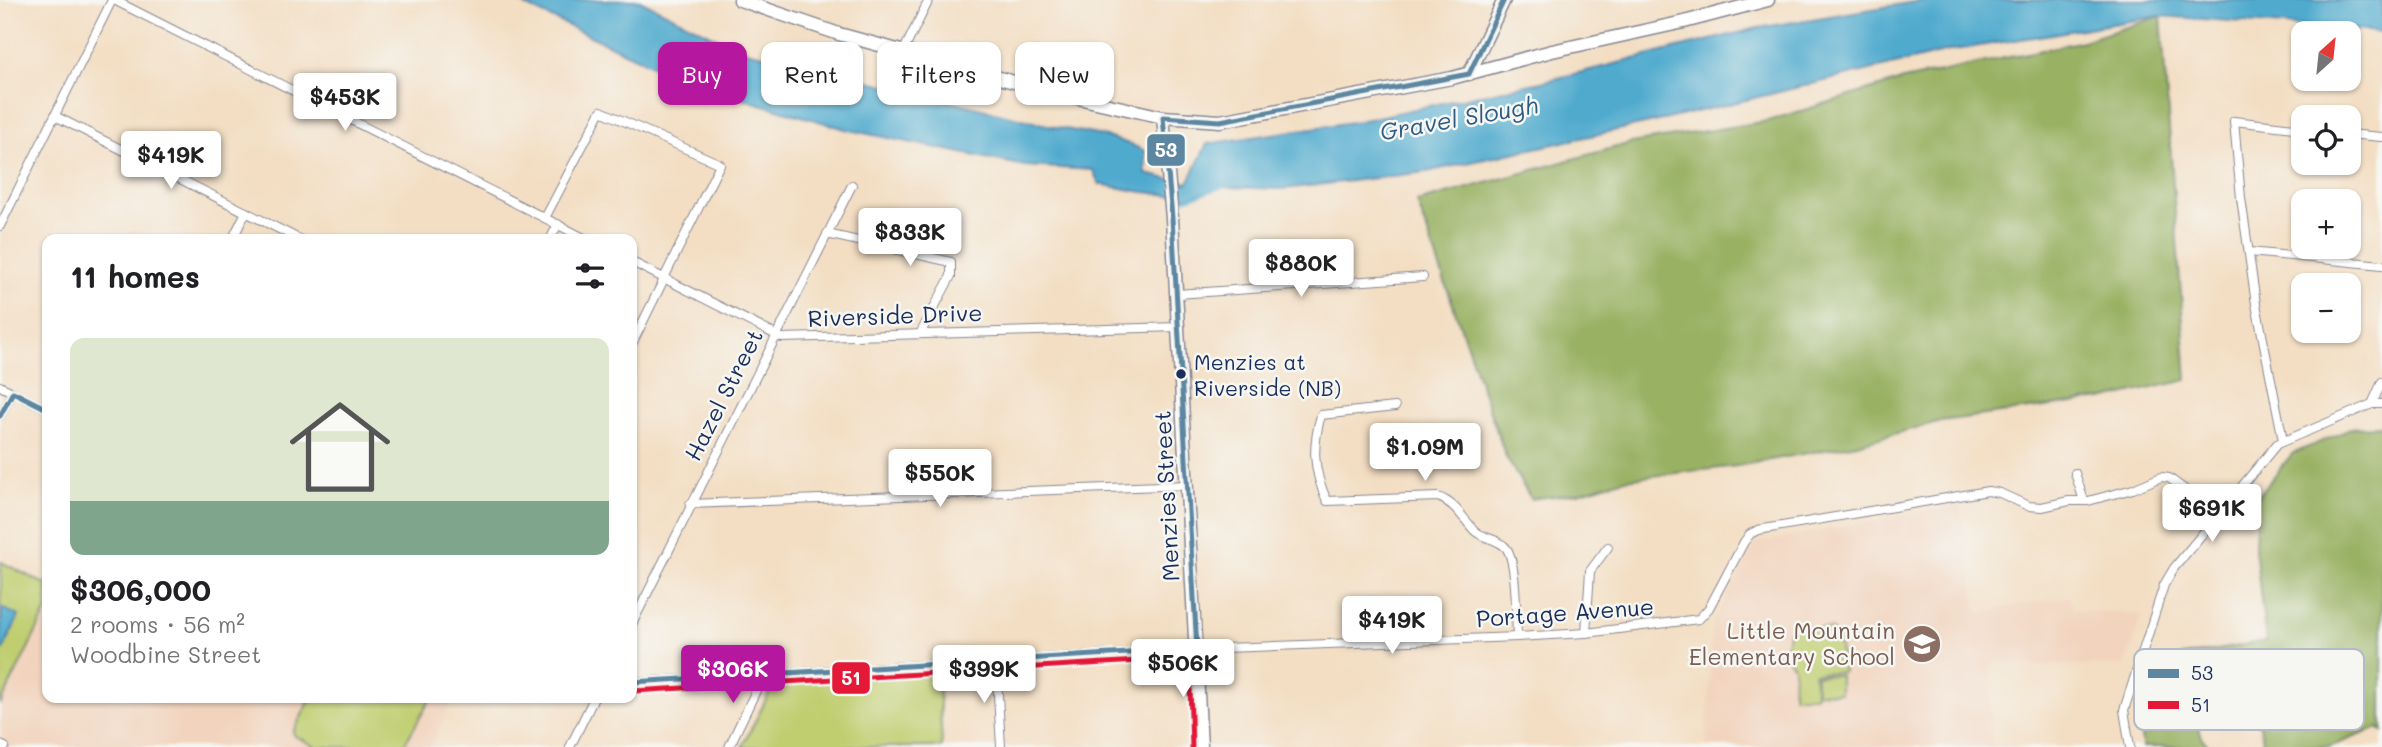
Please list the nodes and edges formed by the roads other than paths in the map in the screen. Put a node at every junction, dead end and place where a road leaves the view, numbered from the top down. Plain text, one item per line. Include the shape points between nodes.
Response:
1 (113, 0) edge
2 (740, 0) edge
3 (929, 0) edge
4 (1504, 0) edge
5 (1768, 0) edge
6 (908, 42) edge
7 (877, 45) edge
8 (1469, 74) junction
9 (1001, 78) edge
10 (55, 116) junction
11 (1163, 117) junction
12 (2291, 128) edge
13 (2361, 135) edge
14 (2382, 137) edge
15 (852, 185) dead end
16 (246, 212) junction
17 (545, 218) junction
18 (558, 225) junction
19 (0, 226) edge
20 (235, 234) edge
21 (289, 234) edge
22 (553, 234) edge
23 (576, 234) edge
24 (827, 234) junction
25 (2249, 252) junction
26 (637, 265) edge
27 (2382, 265) edge
28 (1423, 276) dead end
29 (664, 279) junction
30 (1177, 294) junction
31 (1179, 327) junction
32 (637, 334) edge
33 (920, 334) junction
34 (776, 335) junction
35 (2382, 382) edge
36 (0, 386) edge
37 (13, 392) junction
38 (2372, 404) junction
39 (2382, 404) edge
40 (42, 406) edge
41 (1395, 407) dead end
42 (0, 416) edge
43 (2283, 440) junction
44 (2075, 473) dead end
45 (1188, 485) junction
46 (2084, 501) junction
47 (690, 504) junction
48 (2218, 514) junction
49 (1608, 547) dead end
50 (637, 614) edge
51 (1586, 633) junction
52 (1517, 638) junction
53 (1197, 649) junction
54 (2144, 649) edge
55 (996, 660) junction
56 (763, 676) junction
57 (2134, 679) edge
58 (637, 682) edge
59 (592, 703) edge
60 (570, 747) edge
61 (729, 747) edge
62 (1001, 747) edge
63 (1201, 747) edge
64 (2130, 747) edge

1 - 10 street
1 - 17 street
2 - 7 street
3 - 6 street
4 - 8 street
5 - 8 street
8 - 11 street via 1220,121
9 - 11 street
10 - 16 street
10 - 19 street
11 - 30 street, Menzies Street
12 - 25 street via 2234,121
13 - 14 street
15 - 24 street, Hazel Street
16 - 20 street
16 - 21 street
17 - 18 street
17 - 29 street via 601,111 720,164
18 - 22 street
18 - 23 street
24 - 33 street via 951,262 951,276
24 - 34 street, Hazel Street
25 - 27 street
25 - 43 street
26 - 29 street, Riverside Drive
28 - 30 street
29 - 32 street
29 - 34 street, Riverside Drive
30 - 31 street, Menzies Street
31 - 33 street, Riverside Drive
31 - 45 street, Menzies Street
33 - 34 street, Riverside Drive
34 - 47 street, Hazel Street
35 - 38 street
36 - 37 street
37 - 40 street
37 - 42 street
38 - 39 street
38 - 43 street
41 - 52 street via 1321,415 1314,438 1315,458 1327,500 1447,500 1477,534 1507,549
43 - 48 street
44 - 46 street
45 - 47 street
45 - 53 street, Menzies Street
46 - 48 street, Portage Avenue via 2161,477
46 - 51 street, Portage Avenue via 2035,507 1988,491 1758,530 1744,542 1699,619
47 - 50 street, Hazel Street
48 - 54 street via 2164,585
49 - 51 street via 1590,571
51 - 52 street, Portage Avenue
52 - 53 street, Portage Avenue
53 - 55 street, Portage Avenue
53 - 63 street, Menzies Street
55 - 56 street, Portage Avenue
55 - 62 street
56 - 58 street, Portage Avenue
56 - 61 street
57 - 64 street via 2124,710
59 - 60 street

